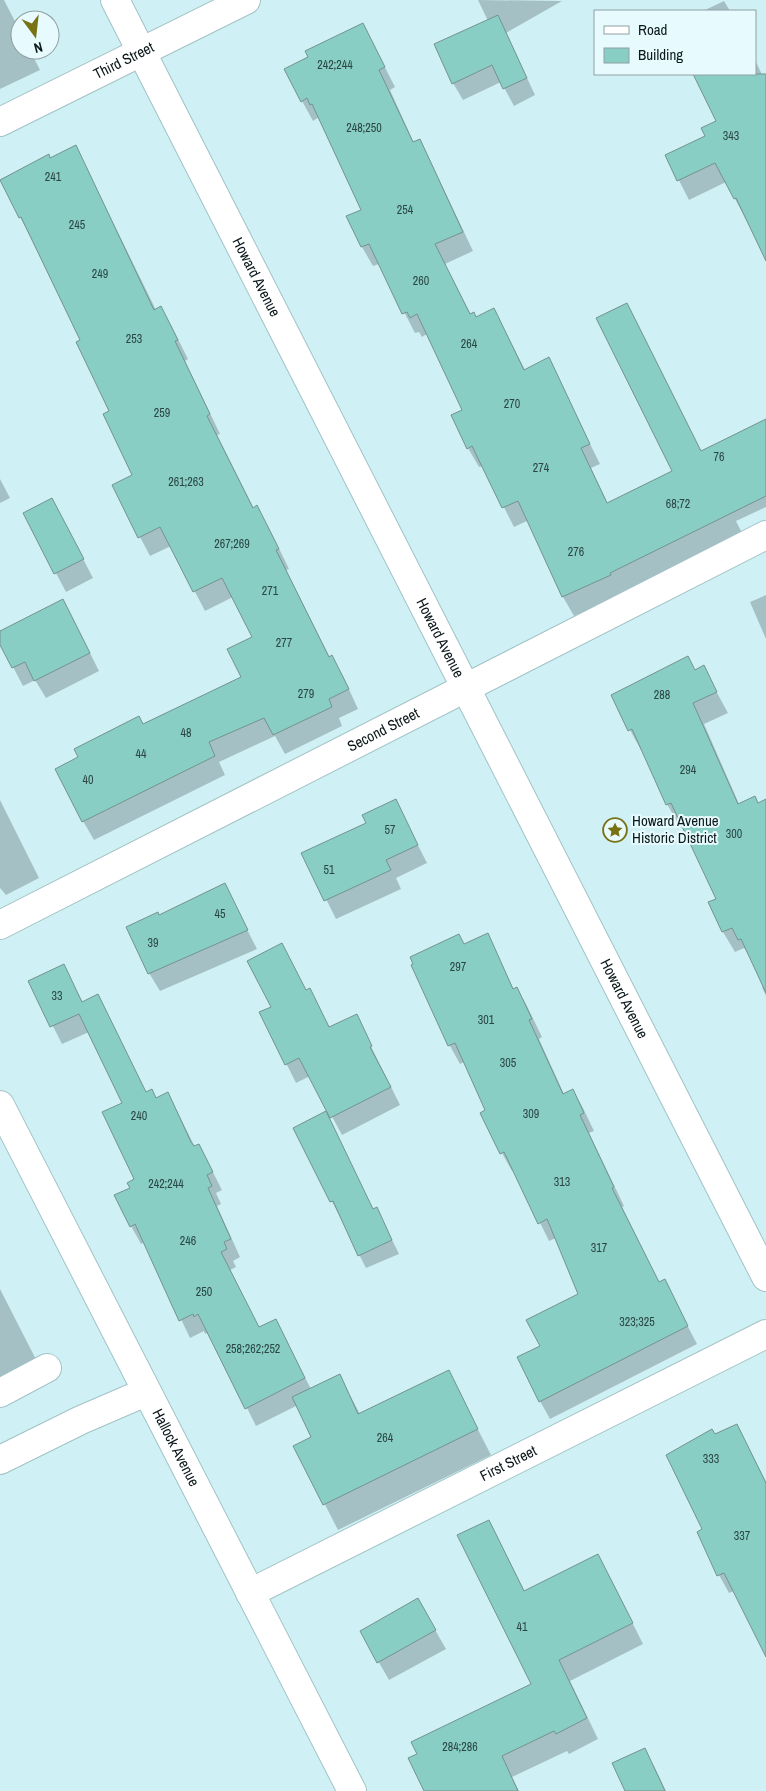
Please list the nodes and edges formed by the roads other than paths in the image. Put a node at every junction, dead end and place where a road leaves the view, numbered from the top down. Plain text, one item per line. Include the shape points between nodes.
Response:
1 (115, 0) edge
2 (246, 0) edge
3 (142, 52) junction
4 (0, 122) edge
5 (766, 535) edge
6 (466, 688) junction
7 (0, 925) edge
8 (0, 1105) edge
9 (766, 1277) edge
10 (766, 1334) edge
11 (47, 1368) dead end
12 (146, 1392) junction
13 (0, 1393) edge
14 (0, 1460) edge
15 (250, 1593) junction
16 (352, 1791) edge

1 - 3 street, Howard Avenue
2 - 3 street, Third Street
3 - 4 street, Third Street
3 - 6 street, Howard Avenue
5 - 6 street, Second Street
6 - 7 street, Second Street
6 - 9 street, Howard Avenue
8 - 12 street, Hallock Avenue
10 - 15 street, First Street
11 - 13 street
12 - 14 street
12 - 15 street, Hallock Avenue
15 - 16 street, Hallock Avenue

